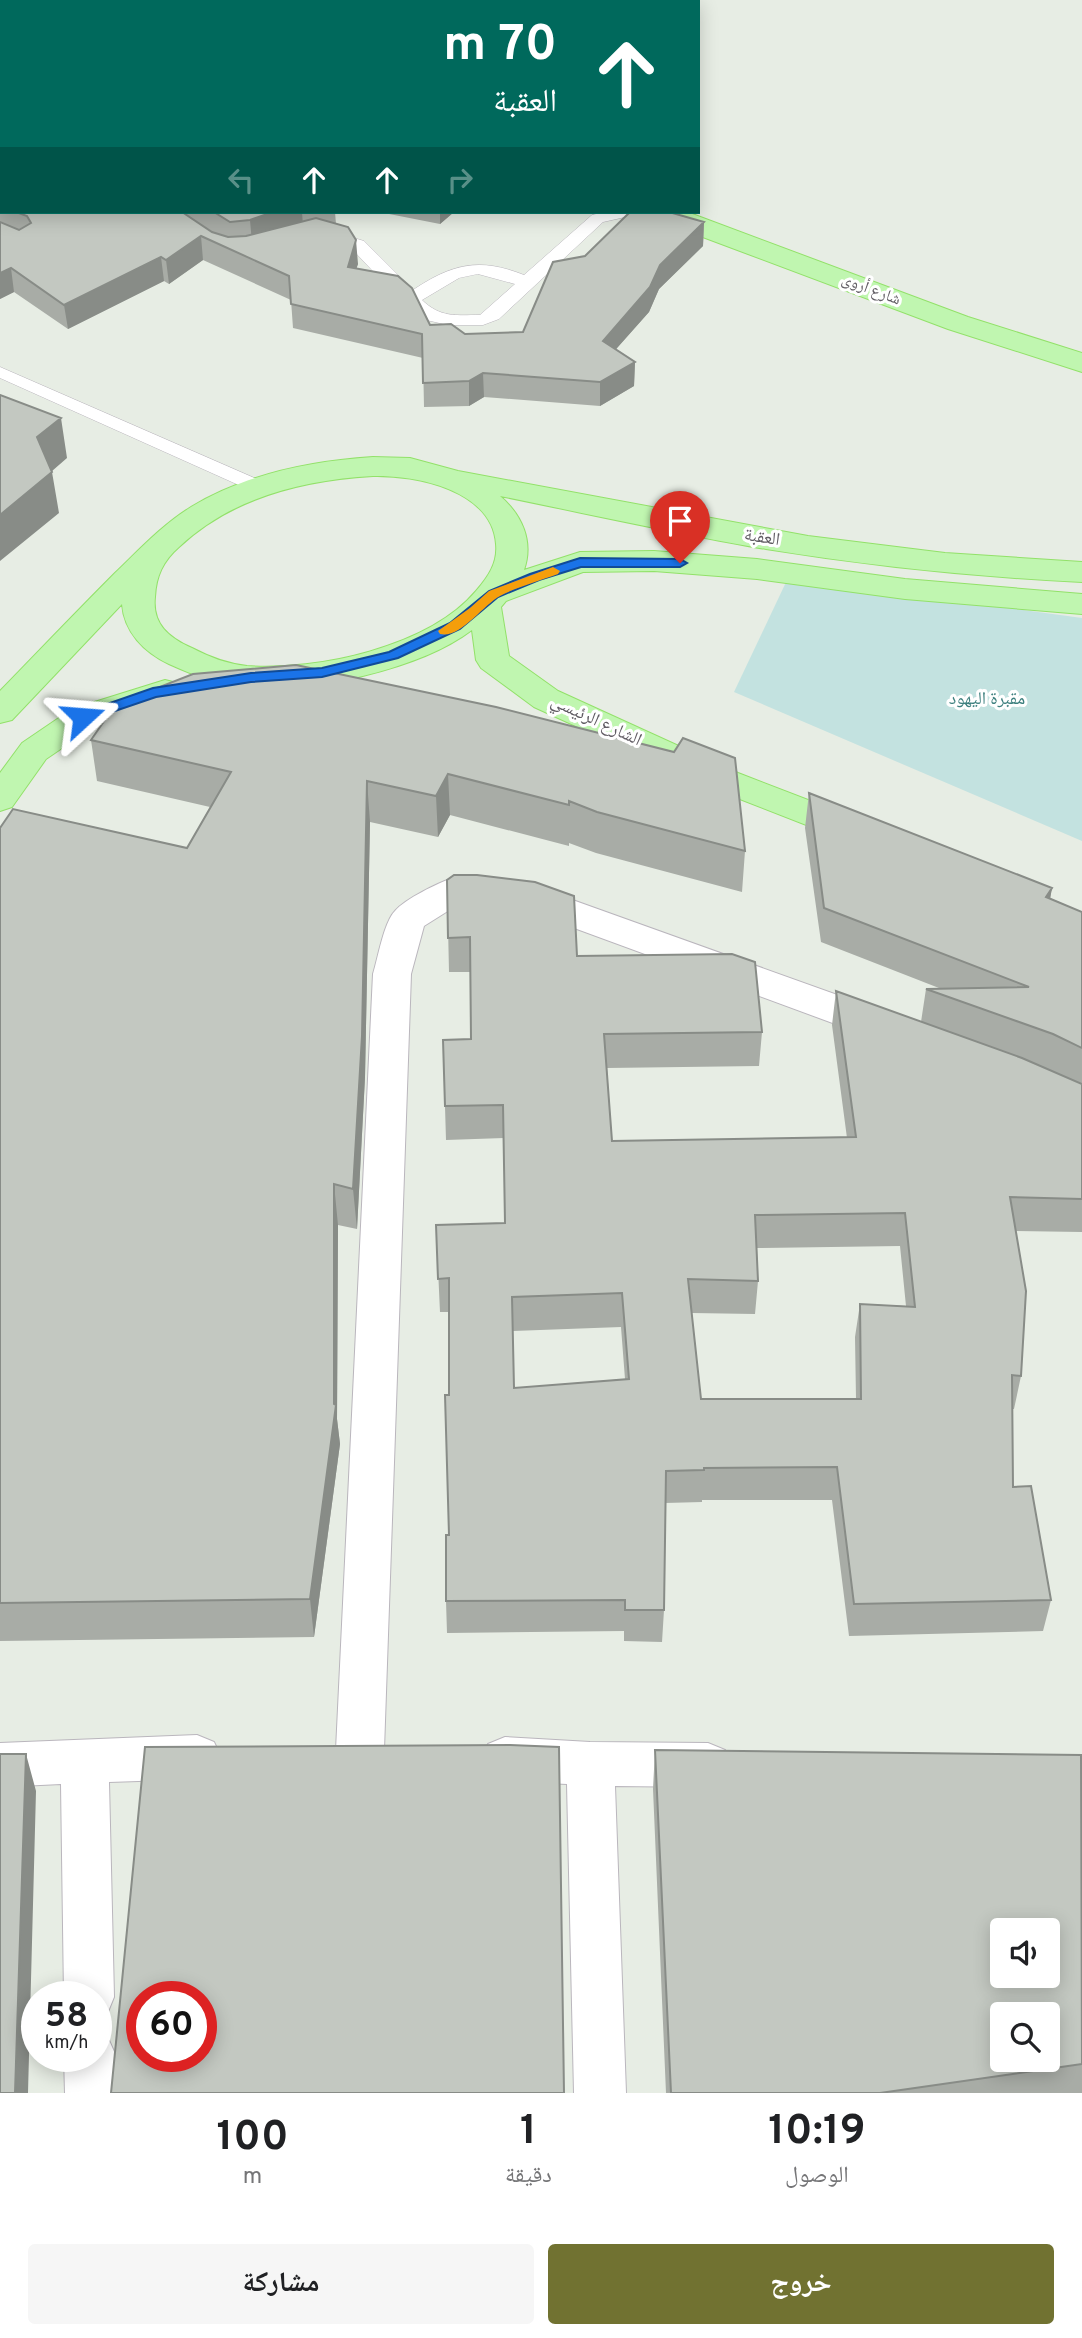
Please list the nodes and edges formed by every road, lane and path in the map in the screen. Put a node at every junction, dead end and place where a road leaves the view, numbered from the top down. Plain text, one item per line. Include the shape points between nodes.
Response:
1 (700, 200) edge
2 (618, 214) edge
3 (667, 214) edge
4 (747, 215) dead end
5 (311, 233) edge
6 (887, 268) dead end
7 (526, 282) junction
8 (410, 300) junction
9 (1082, 335) edge
10 (1082, 363) edge
11 (0, 372) edge
12 (445, 476) junction
13 (259, 487) junction
14 (149, 558) junction
15 (1082, 572) edge
16 (494, 594) junction
17 (1082, 604) edge
18 (251, 678) junction
19 (356, 696) edge
20 (0, 712) edge
21 (571, 744) edge
22 (726, 781) junction
23 (0, 799) edge
24 (891, 846) edge
25 (915, 1038) edge
26 (360, 1751) edge
27 (236, 1756) edge
28 (468, 1756) edge
29 (85, 1763) junction
30 (590, 1764) junction
31 (0, 1765) edge
32 (754, 1766) edge
33 (89, 1981) edge
34 (90, 2072) edge
35 (91, 2093) edge
36 (600, 2093) edge

1 - 4 main road
2 - 7 lane via 598,218
3 - 10 main road, شارع أروى via 958,323
5 - 8 lane via 358,245
6 - 9 main road, شارع أروى
7 - 8 lane via 499,270 468,268 444,277
7 - 8 lane via 493,316 483,320 428,315
11 - 13 lane
12 - 13 main road via 411,467 379,466 309,474
12 - 15 main road, العقبة via 717,531 857,553 993,569
12 - 16 main road via 485,498 510,531 509,569
13 - 14 main road via 184,526
14 - 18 main road via 136,603 153,638 195,663
14 - 20 main road
16 - 17 main road, العقبة via 580,562 654,561
16 - 18 main road via 455,626 393,655 322,673
16 - 22 main road, الشارع الرئيسي via 485,607 493,660 546,699
18 - 19 main road
18 - 23 main road via 153,692 83,717 34,751
21 - 22 main road
22 - 24 main road, الشارع الرئيسي
25 - 26 street via 540,902 453,891 408,919 392,974
27 - 29 street
28 - 30 street
29 - 31 street
29 - 33 street
30 - 32 street
30 - 36 street
34 - 35 street

